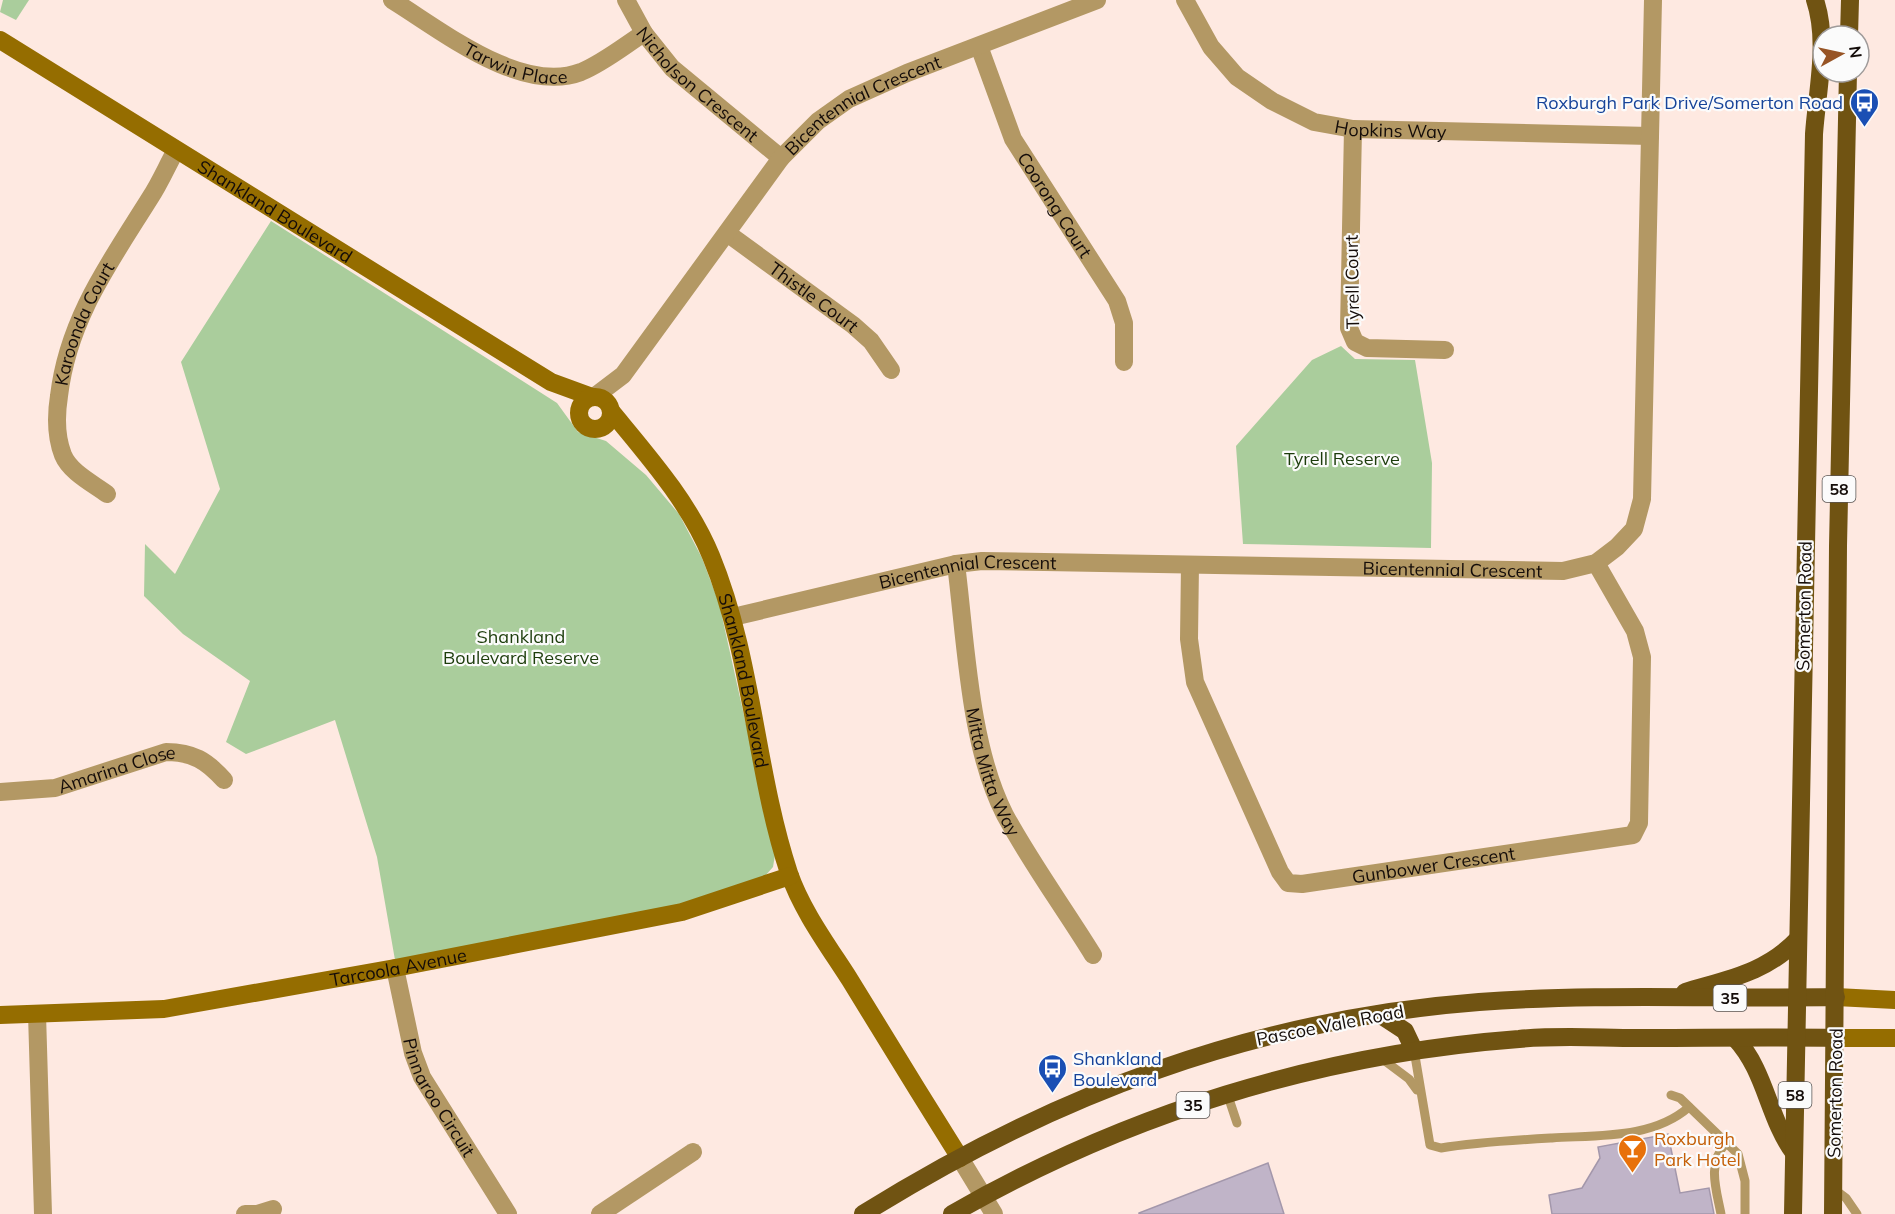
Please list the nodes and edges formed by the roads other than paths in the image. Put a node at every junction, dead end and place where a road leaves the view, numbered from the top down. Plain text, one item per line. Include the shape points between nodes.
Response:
1 (392, 0) edge
2 (626, 0) edge
3 (1097, 0) edge
4 (1185, 0) edge
5 (1653, 0) edge
6 (1815, 0) edge
7 (1850, 0) edge
8 (1849, 24) edge
9 (644, 33) junction
10 (0, 40) edge
11 (979, 46) junction
12 (1848, 84) edge
13 (1353, 129) junction
14 (1650, 136) junction
15 (176, 150) junction
16 (781, 158) junction
17 (727, 233) junction
18 (1445, 350) dead end
19 (1124, 362) dead end
20 (891, 370) dead end
21 (623, 375) junction
22 (552, 382) junction
23 (593, 397) junction
24 (611, 410) junction
25 (579, 414) junction
26 (599, 429) junction
27 (652, 462) junction
28 (107, 494) dead end
29 (1596, 563) junction
30 (956, 564) junction
31 (1190, 565) junction
32 (733, 617) junction
33 (226, 783) dead end
34 (0, 792) edge
35 (790, 876) junction
36 (1798, 939) junction
37 (1093, 955) dead end
38 (395, 968) junction
39 (1663, 998) junction
40 (1797, 998) junction
41 (1836, 998) junction
42 (1895, 1000) edge
43 (37, 1014) junction
44 (1379, 1014) junction
45 (0, 1015) edge
46 (1735, 1038) junction
47 (1797, 1038) junction
48 (1836, 1038) junction
49 (1895, 1038) edge
50 (1414, 1050) junction
51 (1377, 1056) junction
52 (1419, 1092) junction
53 (1227, 1094) junction
54 (1671, 1095) dead end
55 (1689, 1107) junction
56 (1238, 1123) dead end
57 (1726, 1143) junction
58 (697, 1150) dead end
59 (1794, 1153) junction
60 (960, 1158) junction
61 (1834, 1189) junction
62 (983, 1196) junction
63 (262, 1212) edge
64 (43, 1214) edge
65 (245, 1214) edge
66 (508, 1214) edge
67 (600, 1214) edge
68 (863, 1214) edge
69 (952, 1214) edge
70 (994, 1214) edge
71 (1720, 1214) edge
72 (1745, 1214) edge
73 (1793, 1214) edge
74 (1833, 1214) edge
75 (1857, 1214) edge

1 - 9 street, Tarwin Place via 501,67 543,76 579,73
2 - 9 street, Nicholson Crescent
3 - 11 street, Bicentennial Crescent
4 - 13 street, Hopkins Way via 1211,47 1237,77 1272,101 1314,122
5 - 14 street, Bicentennial Crescent
6 - 36 main road, Somerton Road / 58 via 1821,41 1814,134
7 - 8 main road
9 - 16 street, Nicholson Crescent via 672,68
10 - 15 street, Shankland Boulevard
11 - 16 street, Bicentennial Crescent via 849,99 818,121
11 - 19 street, Coorong Court via 1013,139 1118,301 1124,323
12 - 41 main road, Somerton Road / 58 via 1838,522
13 - 14 street, Hopkins Way
13 - 18 street, Tyrell Court via 1349,328 1355,342 1367,348
14 - 29 street, Bicentennial Crescent via 1642,498 1634,529
15 - 22 street, Shankland Boulevard
15 - 28 street, Karoonda Court via 93,288 65,358 58,405 58,432 64,456 73,469
16 - 17 street, Bicentennial Crescent
17 - 20 street, Thistle Court via 853,325 871,341
17 - 21 street, Bicentennial Crescent
21 - 23 street, Bicentennial Crescent
21 - 24 street, Bicentennial Crescent
22 - 23 street, Shankland Boulevard
22 - 25 street, Shankland Boulevard
23 - 24 street via 604,400
23 - 25 street via 580,406
24 - 26 street via 607,424
24 - 27 street, Shankland Boulevard
25 - 26 street via 584,426
26 - 27 street, Shankland Boulevard
27 - 32 street, Shankland Boulevard via 685,506 711,555
29 - 31 street, Bicentennial Crescent via 1563,571
29 - 31 street, Gunbower Crescent via 1635,631 1642,657 1639,823 1633,835 1302,884 1288,883 1280,872 1195,682 1189,639
30 - 31 street, Bicentennial Crescent via 982,561
30 - 32 street, Bicentennial Crescent
30 - 37 street, Mitta Mitta Way via 977,728 989,772 1005,814
32 - 35 street, Shankland Boulevard via 776,827
33 - 34 street, Amarina Close via 198,757 166,752 55,788
35 - 38 street, Tarcoola Avenue via 682,912
35 - 60 street, Shankland Boulevard via 817,927
36 - 39 main road via 1764,968
36 - 40 main road, Somerton Road / 58
38 - 43 street, Tarcoola Avenue via 164,1009
38 - 66 street, Pinnaroo Circuit via 422,1077
39 - 40 main road, Pascoe Vale Road / 35
39 - 44 main road, Pascoe Vale Road / 35 via 1478,1002
40 - 41 main road, Pascoe Vale Road / 35
40 - 47 main road, Somerton Road / 58
41 - 42 street
41 - 48 main road, Somerton Road / 58
43 - 45 street, Tarcoola Avenue
43 - 64 street
44 - 50 main road via 1405,1031
44 - 60 main road, Pascoe Vale Road / 35 via 1285,1031 1174,1063 1050,1113
46 - 47 main road, 35
46 - 50 main road, 35 via 1521,1038
46 - 59 main road via 1756,1068 1781,1136
47 - 48 main road, 35
47 - 59 main road, Somerton Road / 58
48 - 49 street
48 - 61 main road, Somerton Road / 58
50 - 51 main road, 35
50 - 52 lane
51 - 52 lane via 1409,1079
51 - 53 main road, 35
52 - 55 lane via 1430,1145 1441,1148 1612,1135 1662,1124
53 - 56 lane
53 - 62 main road, 35 via 1099,1140
54 - 55 lane
55 - 57 lane
57 - 71 lane via 1714,1164
57 - 72 lane via 1738,1154 1743,1167
58 - 67 street
59 - 73 main road, Somerton Road / 58
60 - 62 street
60 - 68 main road, Pascoe Vale Road / 35
61 - 74 main road, Somerton Road / 58
61 - 75 lane
62 - 69 main road, 35
62 - 70 street
63 - 65 street

